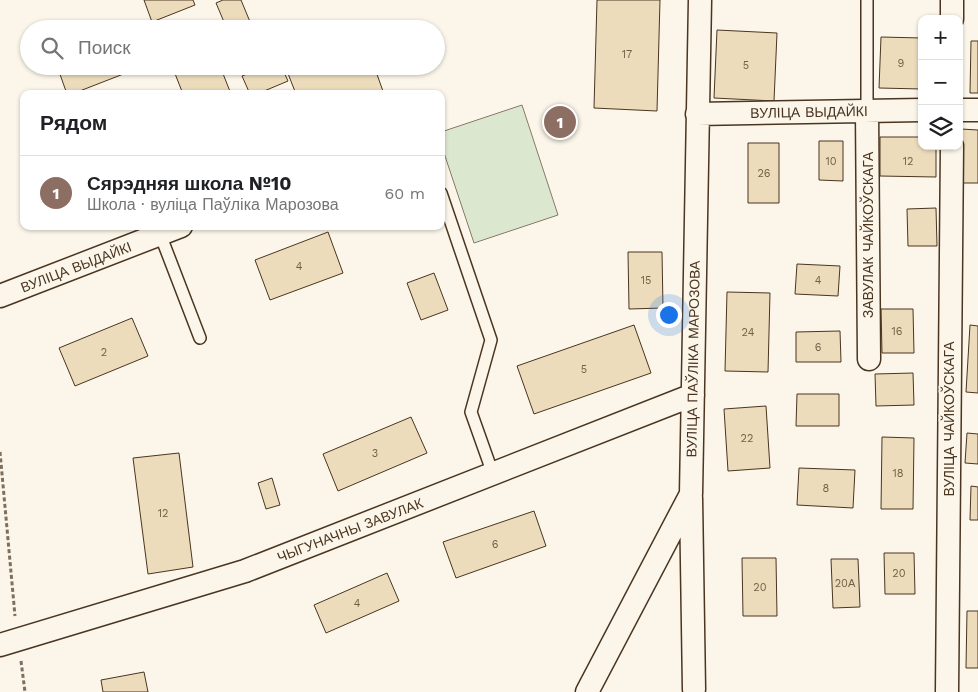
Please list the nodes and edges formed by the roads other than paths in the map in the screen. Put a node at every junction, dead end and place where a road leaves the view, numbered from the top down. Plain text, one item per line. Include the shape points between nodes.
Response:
1 (700, 0) edge
2 (867, 0) edge
3 (952, 0) edge
4 (952, 15) edge
5 (918, 110) edge
6 (963, 110) edge
7 (978, 110) edge
8 (867, 111) junction
9 (697, 114) junction
10 (952, 150) edge
11 (445, 205) edge
12 (170, 230) edge
13 (160, 234) junction
14 (0, 296) edge
15 (200, 338) dead end
16 (869, 358) dead end
17 (693, 395) junction
18 (493, 474) junction
19 (691, 494) junction
20 (9, 643) edge
21 (694, 689) dead end
22 (587, 692) edge
23 (947, 692) edge

1 - 9 street, ВУЛІЦА ПАЎЛІКА МАРОЗОВА
2 - 8 lane
3 - 4 street
5 - 8 street, ВУЛІЦА ВЫДАЙКІ
6 - 7 street
8 - 9 street, ВУЛІЦА ВЫДАЙКІ
8 - 16 street, ЗАВУЛАК ЧАЙКОЎСКАГА
9 - 17 street, ВУЛІЦА ПАЎЛІКА МАРОЗОВА
10 - 23 street, ВУЛІЦА ЧАЙКОЎСКАГА
11 - 18 lane via 491,340 471,412
12 - 13 street, ВУЛІЦА ВЫДАЙКІ
13 - 14 street, ВУЛІЦА ВЫДАЙКІ
13 - 15 lane
17 - 18 street, ЧЫГУНАЧНЫ ЗАВУЛАК
17 - 19 street, ВУЛІЦА ПАЎЛІКА МАРОЗОВА
18 - 20 street, ЧЫГУНАЧНЫ ЗАВУЛАК via 245,571
19 - 21 street
19 - 22 street, ВУЛІЦА ПАЎЛІКА МАРОЗОВА

